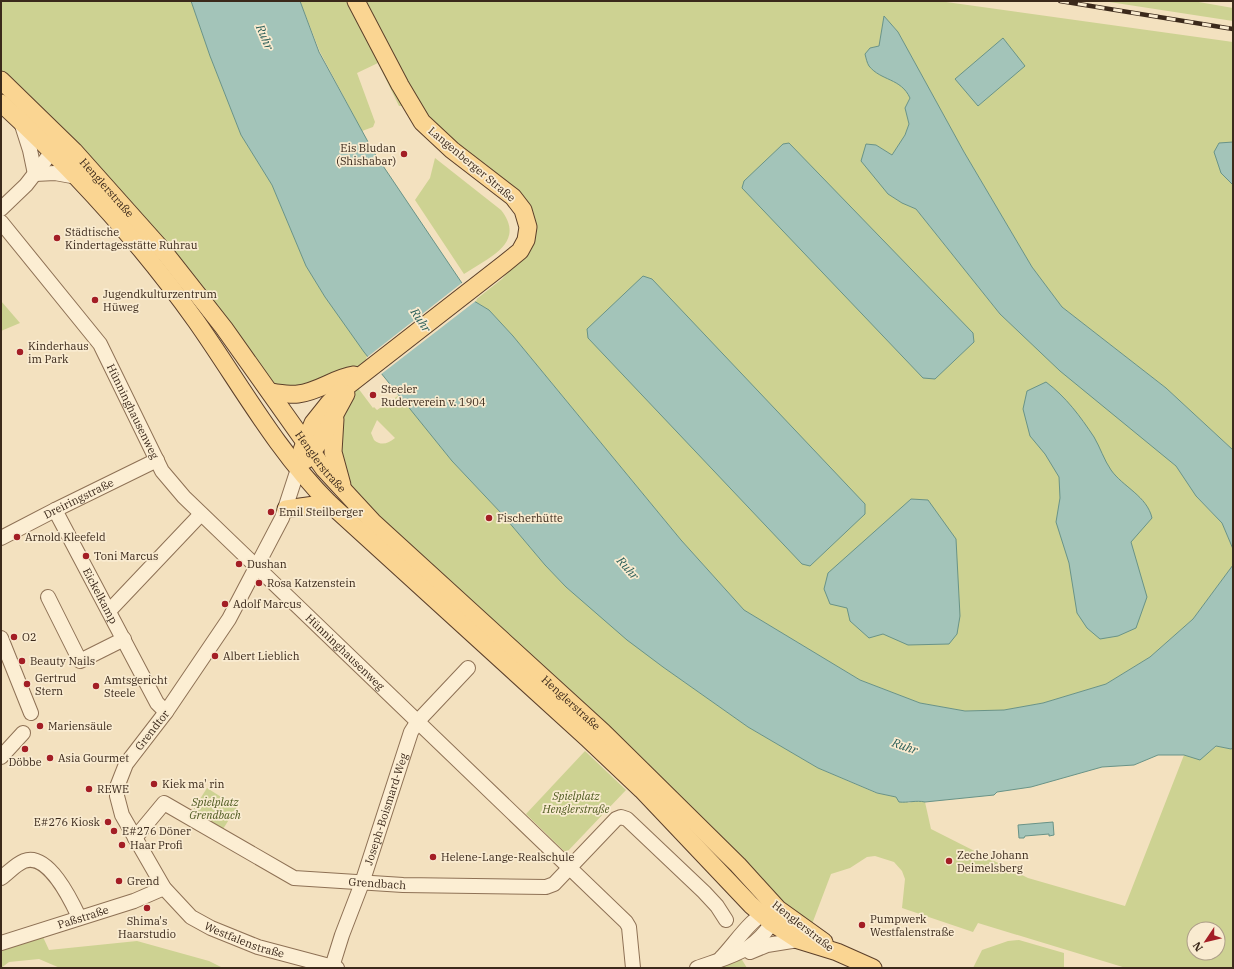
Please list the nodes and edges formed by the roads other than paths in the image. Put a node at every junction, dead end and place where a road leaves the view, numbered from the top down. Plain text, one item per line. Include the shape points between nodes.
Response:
1 (356, 1) edge
2 (1, 80) edge
3 (1, 103) edge
4 (20, 120) junction
5 (57, 145) junction
6 (35, 174) junction
7 (77, 177) junction
8 (1, 209) edge
9 (1, 222) edge
10 (361, 375) junction
11 (270, 392) junction
12 (335, 414) junction
13 (306, 448) junction
14 (284, 450) junction
15 (157, 460) junction
16 (298, 469) junction
17 (343, 489) junction
18 (329, 503) junction
19 (286, 509) junction
20 (55, 510) junction
21 (201, 514) junction
22 (1, 538) edge
23 (256, 568) junction
24 (48, 597) dead end
25 (108, 611) junction
26 (1, 638) edge
27 (124, 638) junction
28 (468, 668) dead end
29 (166, 712) junction
30 (31, 713) dead end
31 (418, 721) junction
32 (23, 733) dead end
33 (1, 757) edge
34 (135, 838) junction
35 (569, 868) junction
36 (1, 878) edge
37 (362, 883) junction
38 (164, 888) junction
39 (763, 915) junction
40 (80, 917) junction
41 (726, 920) dead end
42 (798, 940) junction
43 (1, 943) edge
44 (743, 952) junction
45 (837, 952) junction
46 (719, 960) junction
47 (335, 967) edge
48 (633, 968) edge
49 (697, 968) edge
50 (873, 968) edge

1 - 10 main road, Langenberger Straße via 422,122 452,150 516,200 523,210 528,227 526,240 520,251
2 - 5 main road, Henglerstraße
3 - 4 main road, Henglerstraße
4 - 5 main road, Henglerstraße
4 - 6 street
5 - 6 street
5 - 7 main road, Henglerstraße
5 - 11 main road, Henglerstraße via 130,212 224,328
6 - 7 street via 55,173
6 - 8 street
7 - 14 main road, Henglerstraße via 159,270
9 - 15 street, Hünninghausenweg via 100,344
10 - 11 main road via 343,377 320,388 298,394
10 - 12 main road
10 - 13 main road, Langenberger Straße via 346,385 313,423
11 - 13 main road, Henglerstraße
12 - 13 main road via 321,440
12 - 17 main road via 334,452
13 - 14 main road
13 - 16 main road
13 - 17 main road, Henglerstraße
14 - 16 main road, Henglerstraße
15 - 20 street, Dreiringstraße
15 - 21 street, Hünninghausenweg via 169,480
16 - 18 main road, Henglerstraße
16 - 19 street, Grendtor
17 - 39 main road, Henglerstraße via 373,522 603,732 738,865
18 - 19 main road
18 - 39 main road, Henglerstraße via 588,738
19 - 23 street, Grendtor
20 - 22 street, Dreiringstraße
20 - 25 street, Eickelkamp
21 - 23 street, Hünninghausenweg
21 - 25 street
23 - 29 street, Grendtor via 229,619
23 - 31 street, Hünninghausenweg
24 - 27 street via 80,661
25 - 27 street, Eickelkamp
26 - 30 street
27 - 29 street, Eickelkamp via 157,703
28 - 31 street, Joseph-Boismard-Weg
29 - 34 street, Grendtor via 126,764 117,787 118,806
31 - 35 street, Hünninghausenweg
31 - 37 street, Joseph-Boismard-Weg via 411,732
32 - 33 street
34 - 37 street, Grendbach via 164,803 294,878
34 - 38 street, Grendtor
35 - 37 street, Grendbach via 554,884 546,887
35 - 41 street, Grendbach via 621,817 627,819 704,892
35 - 48 street, Hünninghausenweg via 626,922
36 - 40 street via 24,861 40,862 63,888
37 - 47 street, Joseph-Boismard-Weg via 342,935
38 - 40 street, Paßstraße
38 - 47 street, Westfalenstraße via 191,917 211,928 274,952
39 - 42 main road, Henglerstraße
39 - 44 street via 762,937
39 - 45 main road, Henglerstraße
39 - 46 street
40 - 43 street, Paßstraße
42 - 44 street via 767,945 753,952
42 - 45 main road, Henglerstraße
44 - 46 street
45 - 50 main road
46 - 49 street

